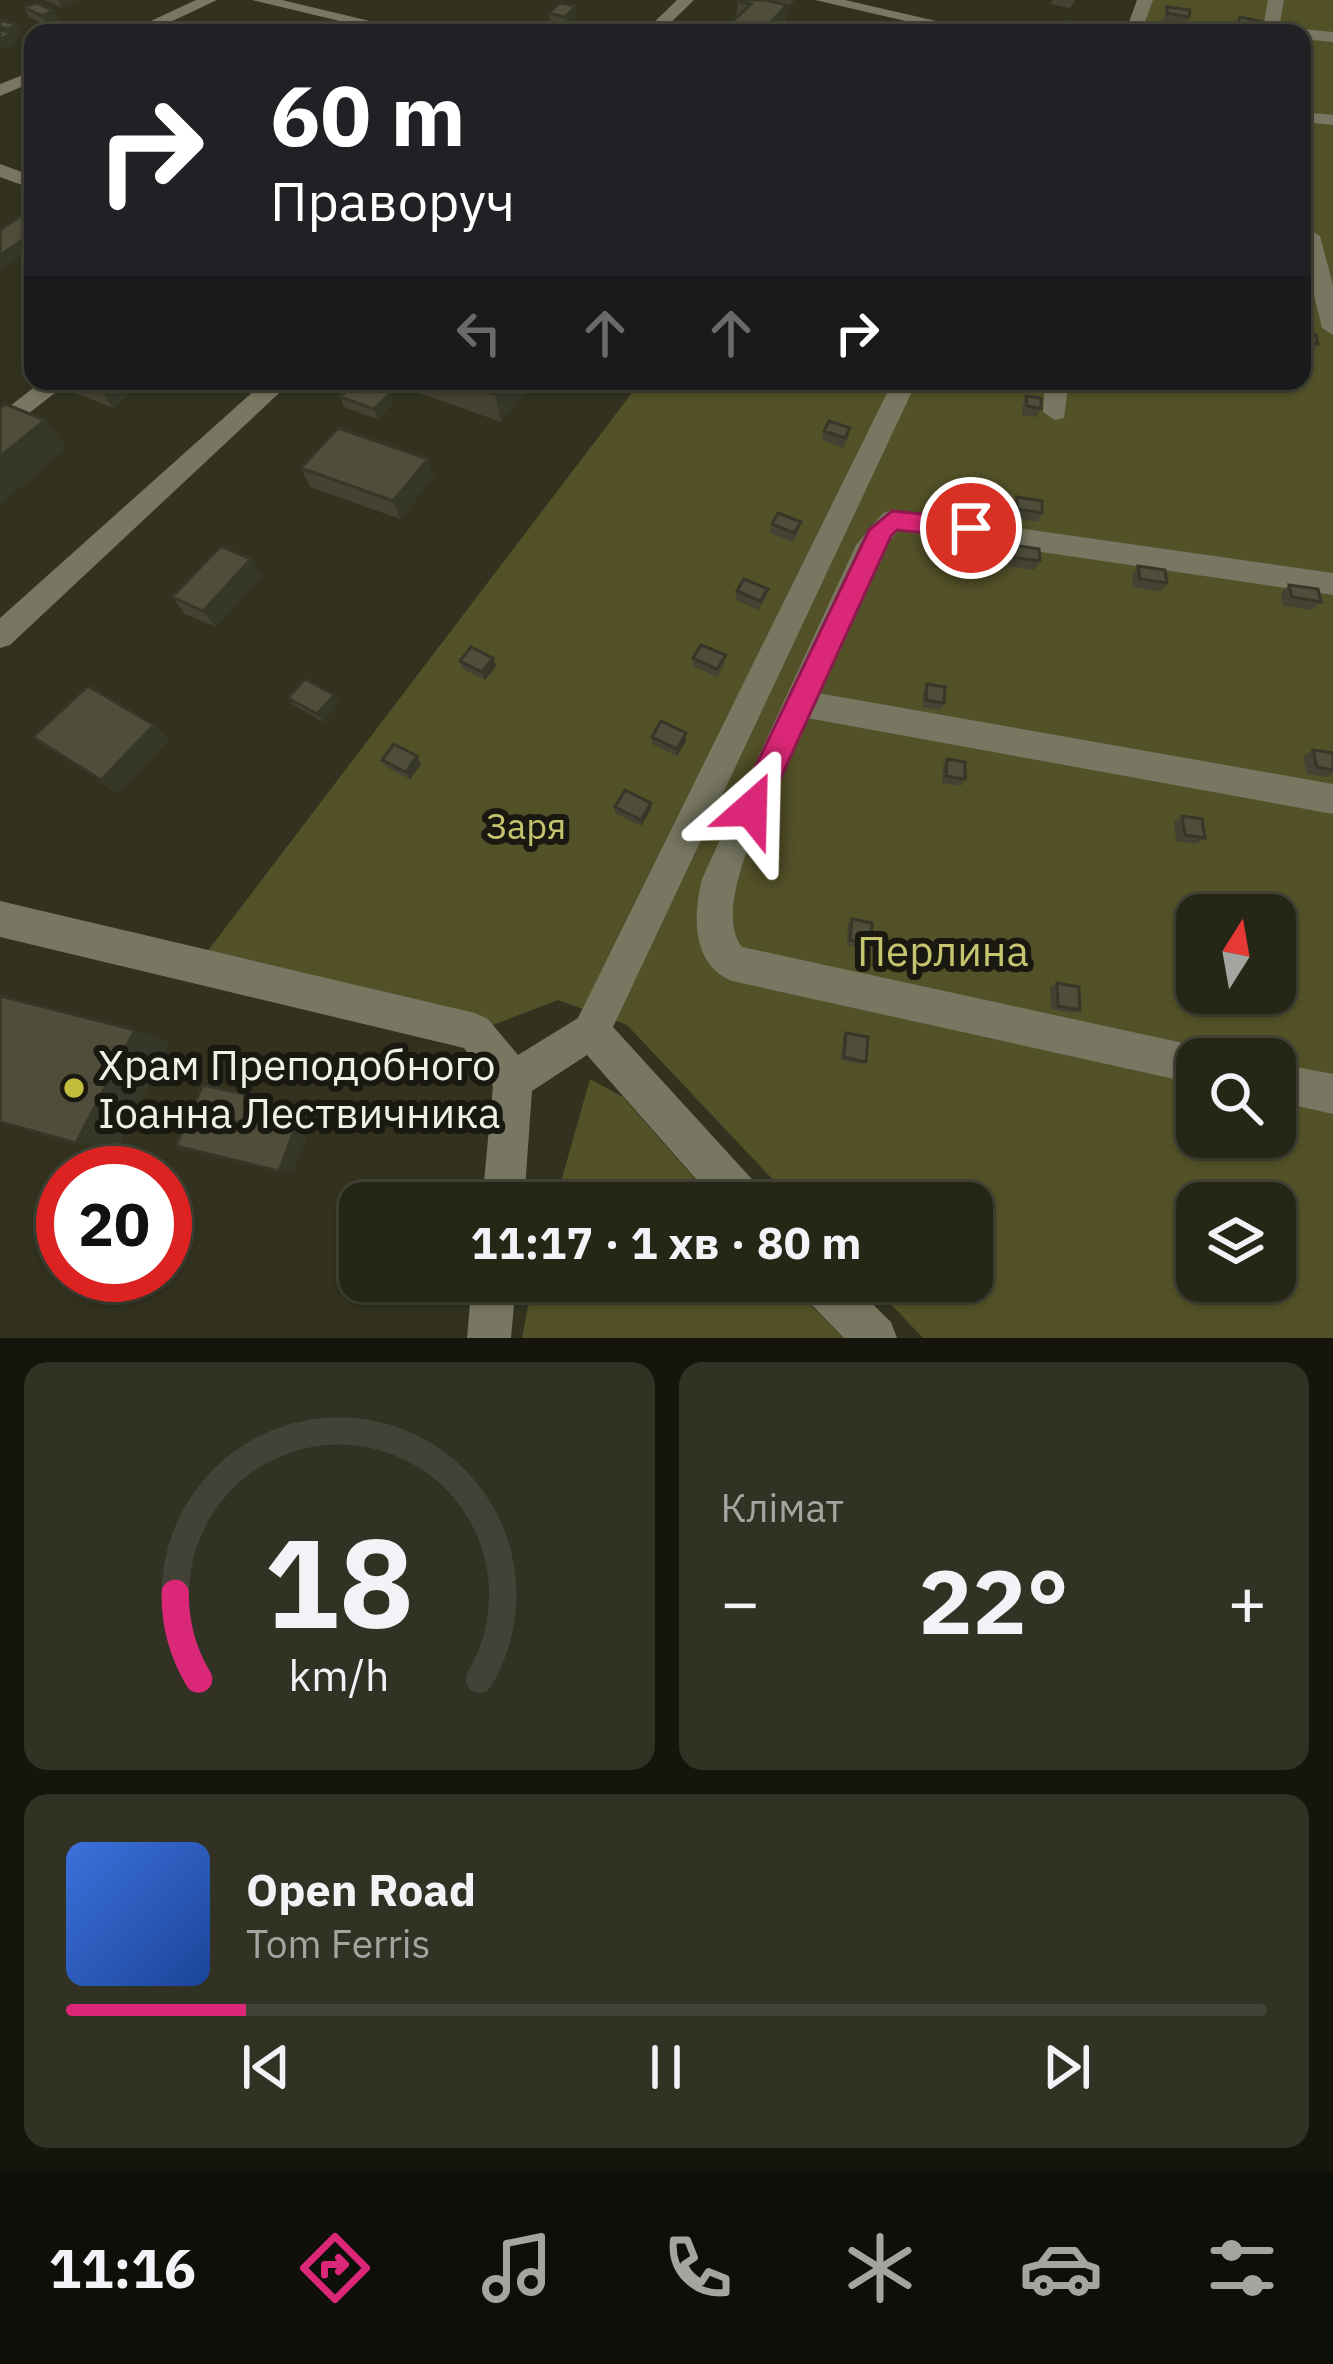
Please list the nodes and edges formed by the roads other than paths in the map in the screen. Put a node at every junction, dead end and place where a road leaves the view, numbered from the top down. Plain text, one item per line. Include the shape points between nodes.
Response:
1 (209, 0) edge
2 (260, 0) edge
3 (686, 0) edge
4 (823, 0) edge
5 (154, 24) edge
6 (364, 24) edge
7 (661, 24) edge
8 (937, 24) edge
9 (1315, 237) edge
10 (1333, 328) edge
11 (47, 390) edge
12 (270, 390) edge
13 (900, 390) edge
14 (1056, 390) edge
15 (1054, 412) dead end
16 (0, 427) edge
17 (1333, 584) edge
18 (0, 636) edge
19 (799, 703) junction
20 (1333, 799) edge
21 (0, 919) edge
22 (591, 1030) junction
23 (1176, 1060) edge
24 (513, 1080) junction
25 (1296, 1086) edge
26 (1333, 1094) edge
27 (505, 1182) edge
28 (726, 1182) edge
29 (492, 1302) edge
30 (839, 1302) edge
31 (489, 1338) edge
32 (875, 1338) edge

1 - 5 street
2 - 6 street
3 - 7 street
4 - 8 street
9 - 10 street
11 - 16 street
12 - 18 street
13 - 22 street
14 - 15 street
17 - 19 street via 892,520 871,545
19 - 20 street
19 - 23 street via 719,879 709,921 732,963
21 - 24 street via 475,1032
22 - 24 street
22 - 28 street
24 - 27 street
25 - 26 street
29 - 31 street
30 - 32 street

